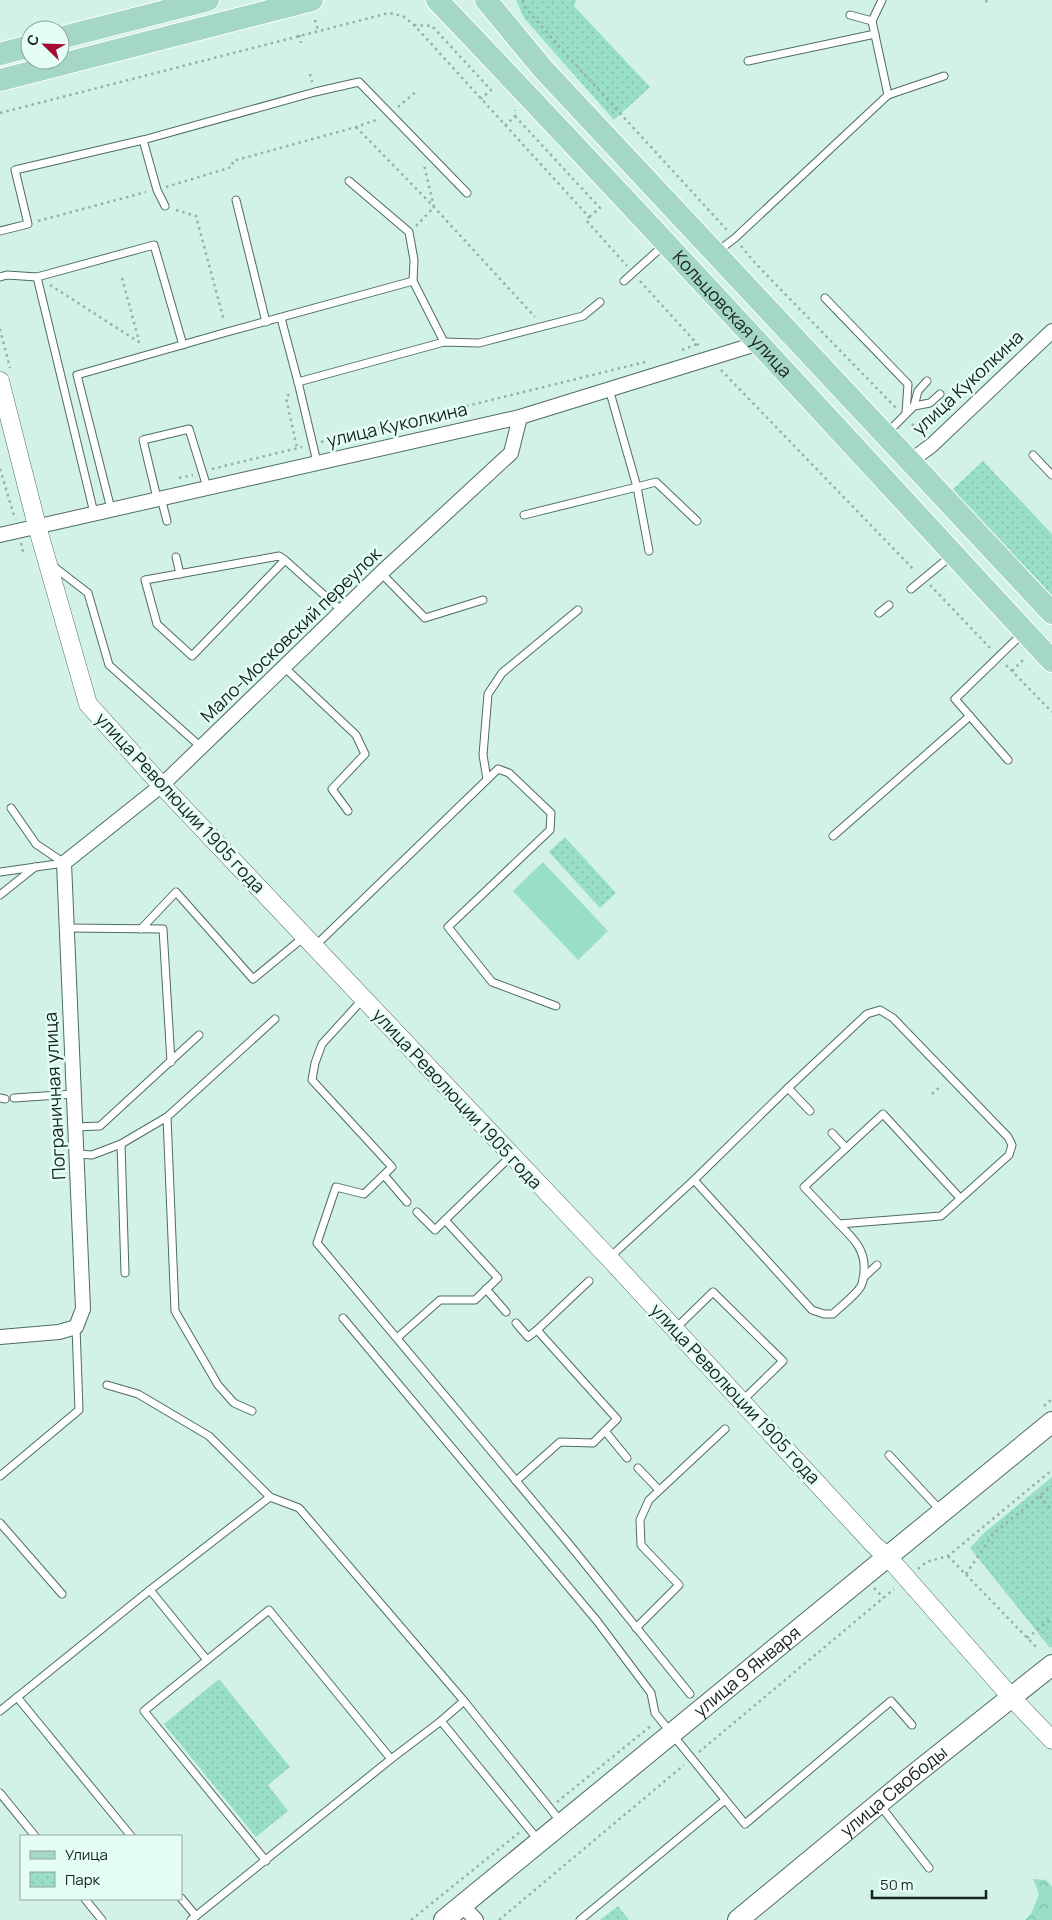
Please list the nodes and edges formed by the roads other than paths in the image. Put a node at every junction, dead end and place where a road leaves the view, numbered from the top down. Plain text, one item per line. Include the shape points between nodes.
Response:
1 (437, 0) edge
2 (486, 0) edge
3 (497, 0) edge
4 (882, 0) edge
5 (202, 1) edge
6 (314, 10) edge
7 (850, 15) dead end
8 (872, 21) junction
9 (506, 25) junction
10 (875, 34) junction
11 (70, 35) edge
12 (20, 49) edge
13 (0, 54) edge
14 (748, 61) dead end
15 (944, 76) dead end
16 (0, 80) edge
17 (888, 94) junction
18 (143, 140) junction
19 (349, 181) dead end
20 (467, 193) dead end
21 (236, 200) dead end
22 (165, 206) road end
23 (0, 231) edge
24 (666, 243) junction
25 (716, 253) junction
26 (0, 277) edge
27 (36, 277) junction
28 (624, 280) dead end
29 (413, 281) junction
30 (825, 298) dead end
31 (600, 302) dead end
32 (281, 318) junction
33 (266, 322) junction
34 (1052, 330) edge
35 (444, 342) junction
36 (759, 343) junction
37 (183, 345) junction
38 (0, 381) edge
39 (927, 381) dead end
40 (298, 382) junction
41 (609, 389) junction
42 (940, 394) dead end
43 (914, 406) junction
44 (905, 414) junction
45 (520, 417) junction
46 (885, 435) junction
47 (1033, 455) dead end
48 (317, 462) junction
49 (909, 462) junction
50 (1052, 475) edge
51 (207, 487) junction
52 (637, 487) junction
53 (157, 493) junction
54 (111, 509) junction
55 (94, 513) junction
56 (524, 515) dead end
57 (36, 521) junction
58 (697, 521) dead end
59 (167, 522) dead end
60 (0, 535) edge
61 (648, 551) dead end
62 (953, 554) junction
63 (176, 557) dead end
64 (285, 560) junction
65 (48, 562) junction
66 (381, 573) junction
67 (180, 574) junction
68 (912, 589) dead end
69 (483, 600) dead end
70 (889, 605) dead end
71 (578, 610) dead end
72 (1051, 610) edge
73 (342, 611) junction
74 (879, 613) dead end
75 (1024, 632) junction
76 (1052, 662) edge
77 (284, 667) junction
78 (970, 716) junction
79 (201, 747) junction
80 (1008, 760) dead end
81 (487, 779) junction
82 (162, 785) junction
83 (11, 808) dead end
84 (348, 811) dead end
85 (833, 836) dead end
86 (64, 863) junction
87 (36, 867) junction
88 (0, 872) edge
89 (0, 896) edge
90 (67, 928) junction
91 (142, 929) junction
92 (309, 942) junction
93 (363, 998) junction
94 (556, 1006) dead end
95 (275, 1019) dead end
96 (199, 1035) dead end
97 (172, 1062) junction
98 (788, 1088) junction
99 (74, 1094) junction
100 (14, 1098) dead end
101 (810, 1111) dead end
102 (167, 1117) junction
103 (76, 1127) junction
104 (832, 1133) dead end
105 (121, 1144) junction
106 (846, 1148) junction
107 (77, 1154) junction
108 (510, 1156) junction
109 (384, 1175) junction
110 (694, 1180) junction
111 (960, 1198) junction
112 (406, 1202) dead end
113 (417, 1212) dead end
114 (445, 1220) junction
115 (839, 1224) junction
116 (609, 1258) junction
117 (877, 1265) dead end
118 (125, 1273) dead end
119 (863, 1278) junction
120 (589, 1281) dead end
121 (486, 1289) junction
122 (506, 1312) dead end
123 (343, 1318) dead end
124 (516, 1323) dead end
125 (76, 1327) junction
126 (675, 1329) junction
127 (537, 1330) junction
128 (0, 1337) edge
129 (397, 1338) junction
130 (107, 1386) dead end
131 (742, 1401) junction
132 (252, 1412) dead end
133 (1052, 1422) edge
134 (725, 1429) dead end
135 (605, 1430) junction
136 (889, 1455) dead end
137 (627, 1458) dead end
138 (638, 1468) dead end
139 (0, 1476) edge
140 (516, 1481) junction
141 (659, 1490) junction
142 (270, 1497) junction
143 (942, 1512) junction
144 (0, 1523) edge
145 (888, 1557) junction
146 (150, 1590) junction
147 (62, 1594) dead end
148 (636, 1628) junction
149 (207, 1660) junction
150 (1052, 1665) edge
151 (690, 1694) dead end
152 (17, 1697) junction
153 (1012, 1698) junction
154 (464, 1701) junction
155 (0, 1711) edge
156 (441, 1721) junction
157 (912, 1725) dead end
158 (672, 1734) junction
159 (1052, 1740) edge
160 (391, 1760) junction
161 (0, 1793) edge
162 (725, 1800) junction
163 (879, 1804) junction
164 (562, 1823) junction
165 (34, 1835) edge
166 (129, 1835) edge
167 (539, 1842) junction
168 (266, 1861) junction
169 (929, 1868) dead end
170 (86, 1900) edge
171 (182, 1900) edge
172 (462, 1905) junction
173 (194, 1918) edge
174 (102, 1920) edge
175 (444, 1920) edge
176 (476, 1920) edge
177 (580, 1920) edge
178 (738, 1920) edge

1 - 24 main road, Кольцовская улица
2 - 9 main road, Кольцовская улица
3 - 9 main road
4 - 8 lane
5 - 11 main road
6 - 16 main road
7 - 8 lane
8 - 10 lane
9 - 25 main road, Кольцовская улица via 543,69
10 - 14 lane
10 - 17 lane
12 - 13 main road
15 - 17 lane
17 - 25 lane
18 - 20 lane via 359,82
18 - 22 lane via 157,190
18 - 23 lane via 15,170 28,224
19 - 29 lane via 409,232 414,260
21 - 33 lane
24 - 28 lane
24 - 36 main road, Кольцовская улица
25 - 46 main road, Кольцовская улица
26 - 27 lane
27 - 37 lane via 154,245
27 - 55 lane
29 - 32 lane
29 - 35 lane
30 - 44 lane via 908,384
31 - 35 lane via 584,316 479,344
32 - 33 lane
32 - 40 lane
33 - 37 lane
34 - 49 street, улица Куколкина via 932,445
35 - 40 lane
36 - 41 street, улица Куколкина
36 - 62 main road, Кольцовская улица
37 - 54 lane via 77,376
38 - 57 street, улица Революции 1905 года
39 - 43 lane via 918,391
40 - 48 lane
41 - 45 street, улица Куколкина
41 - 52 lane
42 - 43 lane via 930,403
43 - 44 lane
44 - 46 lane
45 - 48 street, улица Куколкина
45 - 66 street, Мало-Московский переулок via 511,453
46 - 49 main road, Кольцовская улица
47 - 50 lane
48 - 51 street, улица Куколкина
49 - 72 main road, Кольцовская улица
51 - 53 street, улица Куколкина
51 - 53 lane via 189,429 143,440
52 - 56 lane
52 - 58 lane via 656,482
52 - 61 lane
53 - 54 street, улица Куколкина
53 - 59 lane
54 - 55 street, улица Куколкина
55 - 57 street, улица Куколкина
57 - 60 street, улица Куколкина via 16,525
57 - 65 street, улица Революции 1905 года
62 - 68 lane
62 - 75 main road, Кольцовская улица
63 - 67 lane
64 - 67 lane via 280,556
64 - 67 lane via 192,656 157,624 145,580
64 - 73 lane
65 - 79 lane via 88,594 109,665
65 - 82 street, улица Революции 1905 года via 88,704
66 - 69 lane via 425,618
66 - 73 street, Мало-Московский переулок
70 - 74 lane
71 - 81 lane via 502,673 488,694 483,755
72 - 75 main road, Кольцовская улица via 1040,626
73 - 77 street, Мало-Московский переулок
75 - 76 main road, Кольцовская улица
75 - 78 lane via 955,699
77 - 79 street, Мало-Московский переулок
77 - 84 lane via 356,735 366,754 332,789
78 - 80 lane
78 - 85 lane
79 - 82 street, Мало-Московский переулок
81 - 92 lane
81 - 94 lane via 498,768 509,772 551,813 550,830 448,927 492,982
82 - 86 street, Мало-Московский переулок
82 - 92 street, улица Революции 1905 года
83 - 86 lane via 36,844
86 - 87 lane
86 - 90 street, Пограничная улица
87 - 88 lane
87 - 89 lane
90 - 91 lane
90 - 99 street, Пограничная улица
91 - 92 lane via 176,892 253,979
91 - 97 lane via 163,930
92 - 93 street, улица Революции 1905 года
93 - 108 street, улица Революции 1905 года
93 - 109 lane via 322,1044 312,1080 392,1167
95 - 102 lane
96 - 97 lane
97 - 103 lane via 100,1126
98 - 101 lane
98 - 110 lane
98 - 111 lane via 867,1014 880,1010 893,1018 1008,1137 1012,1145 1008,1156
99 - 100 lane
99 - 103 street, Пограничная улица
102 - 105 lane
102 - 132 lane via 175,1311 218,1385 234,1403
103 - 107 street, Пограничная улица
104 - 106 lane
105 - 107 lane via 92,1155
105 - 118 lane
106 - 111 lane via 883,1114
106 - 115 lane via 804,1187
107 - 125 street, Пограничная улица via 83,1309
108 - 114 lane
108 - 116 street, улица Революции 1905 года
109 - 112 lane
109 - 129 lane via 364,1194 336,1187 317,1243
110 - 116 lane
110 - 119 lane via 812,1310 833,1314 860,1287
111 - 115 lane via 940,1216
113 - 114 lane via 435,1230
114 - 121 lane via 498,1278
115 - 119 lane via 855,1240 867,1260
116 - 126 street, улица Революции 1905 года
117 - 119 lane
120 - 127 lane
121 - 122 lane
121 - 129 lane via 475,1300 440,1300
123 - 158 lane via 597,1621 651,1693 655,1713
124 - 127 lane via 528,1337
125 - 128 street via 59,1332
125 - 139 lane via 79,1410
126 - 131 street, улица Революции 1905 года
126 - 131 lane via 713,1292 783,1361
127 - 135 lane via 617,1419
129 - 140 lane
130 - 142 lane via 138,1394 209,1436
131 - 145 street, улица Революции 1905 года
133 - 143 main road, улица 9 Января
134 - 141 lane
135 - 137 lane
135 - 140 lane via 593,1443 560,1442
136 - 143 lane
138 - 141 lane
140 - 148 lane
141 - 148 lane via 648,1500 640,1520 640,1545 679,1585
142 - 146 lane
142 - 154 lane via 299,1508
143 - 145 main road, улица 9 Января
144 - 147 lane
145 - 153 street, улица Революции 1905 года
145 - 158 main road, улица 9 Января
146 - 149 lane
146 - 152 lane
148 - 151 lane
149 - 160 lane via 269,1610
149 - 168 lane via 144,1711
150 - 153 main road, улица Свободы
152 - 155 lane
152 - 166 lane
153 - 159 street, улица Революции 1905 года
153 - 163 main road, улица Свободы
154 - 156 lane
154 - 164 lane
156 - 160 lane
156 - 167 lane
157 - 162 lane via 891,1701 745,1824
158 - 162 lane
158 - 164 main road, улица 9 Января
160 - 168 lane
161 - 165 lane
162 - 177 lane
163 - 169 lane
163 - 178 main road, улица Свободы
164 - 167 main road, улица 9 Января
167 - 172 main road, улица 9 Января
168 - 173 lane
170 - 174 lane
171 - 173 lane
172 - 175 main road, улица 9 Января
172 - 176 street

